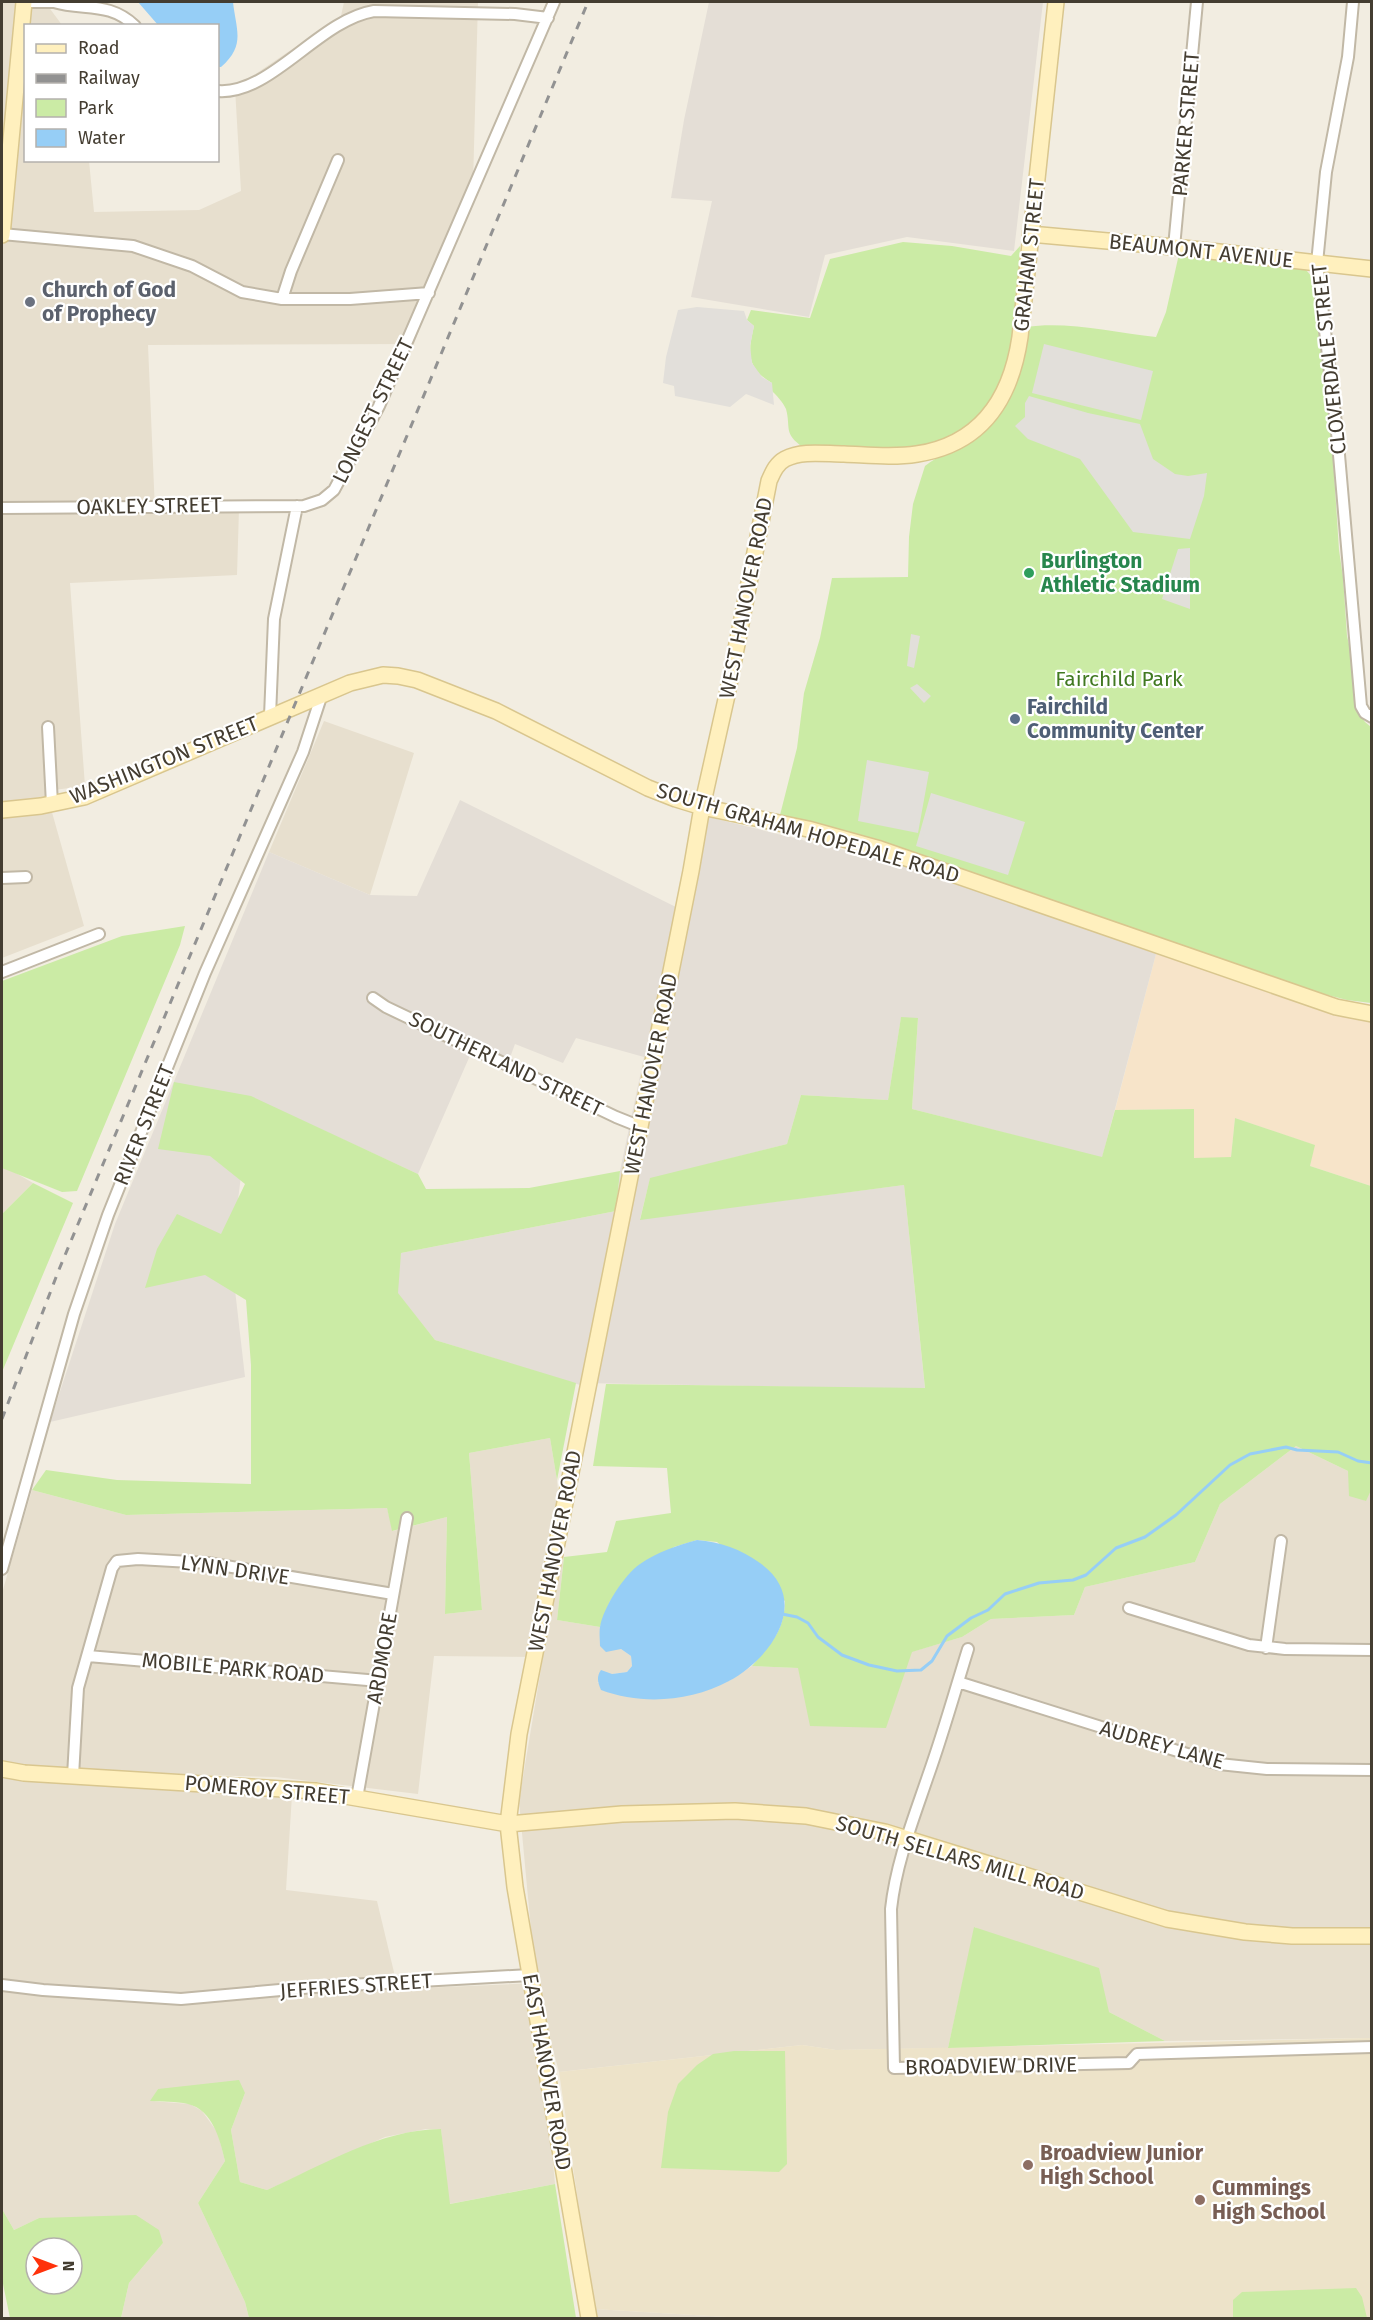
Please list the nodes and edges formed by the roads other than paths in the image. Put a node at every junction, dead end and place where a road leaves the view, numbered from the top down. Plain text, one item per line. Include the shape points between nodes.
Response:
1 (24, 2) edge
2 (54, 2) edge
3 (555, 2) edge
4 (1056, 2) edge
5 (1197, 2) edge
6 (1353, 2) edge
7 (548, 18) junction
8 (132, 24) edge
9 (219, 91) edge
10 (5, 148) edge
11 (338, 160) dead end
12 (1030, 234) junction
13 (2, 235) edge
14 (1174, 247) junction
15 (1317, 263) junction
16 (1371, 269) edge
17 (429, 293) junction
18 (282, 299) junction
19 (915, 454) joint
20 (297, 506) junction
21 (2, 508) edge
22 (322, 694) junction
23 (270, 716) junction
24 (1370, 716) edge
25 (48, 727) dead end
26 (52, 804) junction
27 (702, 807) junction
28 (2, 810) edge
29 (26, 877) dead end
30 (2, 878) edge
31 (99, 934) dead end
32 (2, 972) edge
33 (373, 998) dead end
34 (1371, 1014) edge
35 (640, 1127) junction
36 (407, 1518) dead end
37 (1281, 1540) dead end
38 (2, 1569) edge
39 (393, 1594) junction
40 (1129, 1608) dead end
41 (1266, 1648) junction
42 (968, 1649) dead end
43 (1371, 1650) edge
44 (88, 1656) junction
45 (379, 1681) junction
46 (958, 1682) junction
47 (2, 1769) edge
48 (1371, 1770) edge
49 (24, 1773) junction
50 (2, 1775) edge
51 (73, 1776) junction
52 (357, 1798) junction
53 (508, 1824) junction
54 (907, 1838) junction
55 (1371, 1936) edge
56 (530, 1975) junction
57 (2, 1985) edge
58 (1371, 2047) edge
59 (590, 2319) edge

1 - 2 street
1 - 10 street
2 - 8 street via 108,9
3 - 7 street, LONGEST STREET
4 - 12 street, GRAHAM STREET
5 - 14 street, PARKER STREET
6 - 15 street, CLOVERDALE STREET via 1348,57 1326,172
7 - 9 street via 515,14 361,13 248,87
7 - 17 street, LONGEST STREET
10 - 13 street
11 - 18 street
12 - 14 street, BEAUMONT AVENUE
12 - 19 street, GRAHAM STREET via 1017,360 1007,389 990,416 976,429 951,445
13 - 18 street via 133,246 192,266 242,292
14 - 15 street, BEAUMONT AVENUE
15 - 16 street, BEAUMONT AVENUE
15 - 24 street, CLOVERDALE STREET via 1337,432 1361,706
17 - 18 street
17 - 20 street, LONGEST STREET via 379,406 334,490 315,503
19 - 27 street, WEST HANOVER ROAD via 805,454 785,459 775,468 769,481
20 - 21 street, OAKLEY STREET
20 - 23 street via 274,619
22 - 23 street, WASHINGTON STREET
22 - 27 street, SOUTH GRAHAM HOPEDALE ROAD via 372,676 398,675 417,680 516,720 648,788
22 - 38 street, RIVER STREET via 303,752 205,973 108,1215 74,1314
23 - 26 street, WASHINGTON STREET via 84,797
25 - 26 street
26 - 28 street, WASHINGTON STREET
27 - 34 street, SOUTH GRAHAM HOPEDALE ROAD via 880,849 1336,1007
27 - 35 street, WEST HANOVER ROAD
29 - 30 street
31 - 32 street
33 - 35 street, SOUTHERLAND STREET
35 - 53 street, WEST HANOVER ROAD via 519,1734
36 - 39 street, ARDMORE
37 - 41 street
39 - 44 street, LYNN DRIVE via 232,1566 124,1558 112,1568
39 - 45 street, ARDMORE
40 - 41 street
41 - 43 street
42 - 46 street, BROADVIEW DRIVE
44 - 45 street, MOBILE PARK ROAD
44 - 51 street, LYNN DRIVE via 78,1688
45 - 52 street, ARDMORE
46 - 48 street, AUDREY LANE via 1219,1764 1267,1769
46 - 54 street, BROADVIEW DRIVE
47 - 49 street, POMEROY STREET
49 - 50 street, POMEROY STREET
49 - 51 street, POMEROY STREET
51 - 52 street, POMEROY STREET via 316,1791
52 - 53 street, POMEROY STREET
53 - 54 street, SOUTH SELLARS MILL ROAD via 706,1810 746,1811 806,1816
53 - 56 street, EAST HANOVER ROAD
54 - 55 street, SOUTH SELLARS MILL ROAD via 1175,1920 1280,1935
54 - 58 street, BROADVIEW DRIVE via 891,1909 894,2068 1129,2063 1137,2054
56 - 57 street, JEFFRIES STREET via 181,1999
56 - 59 street, EAST HANOVER ROAD

